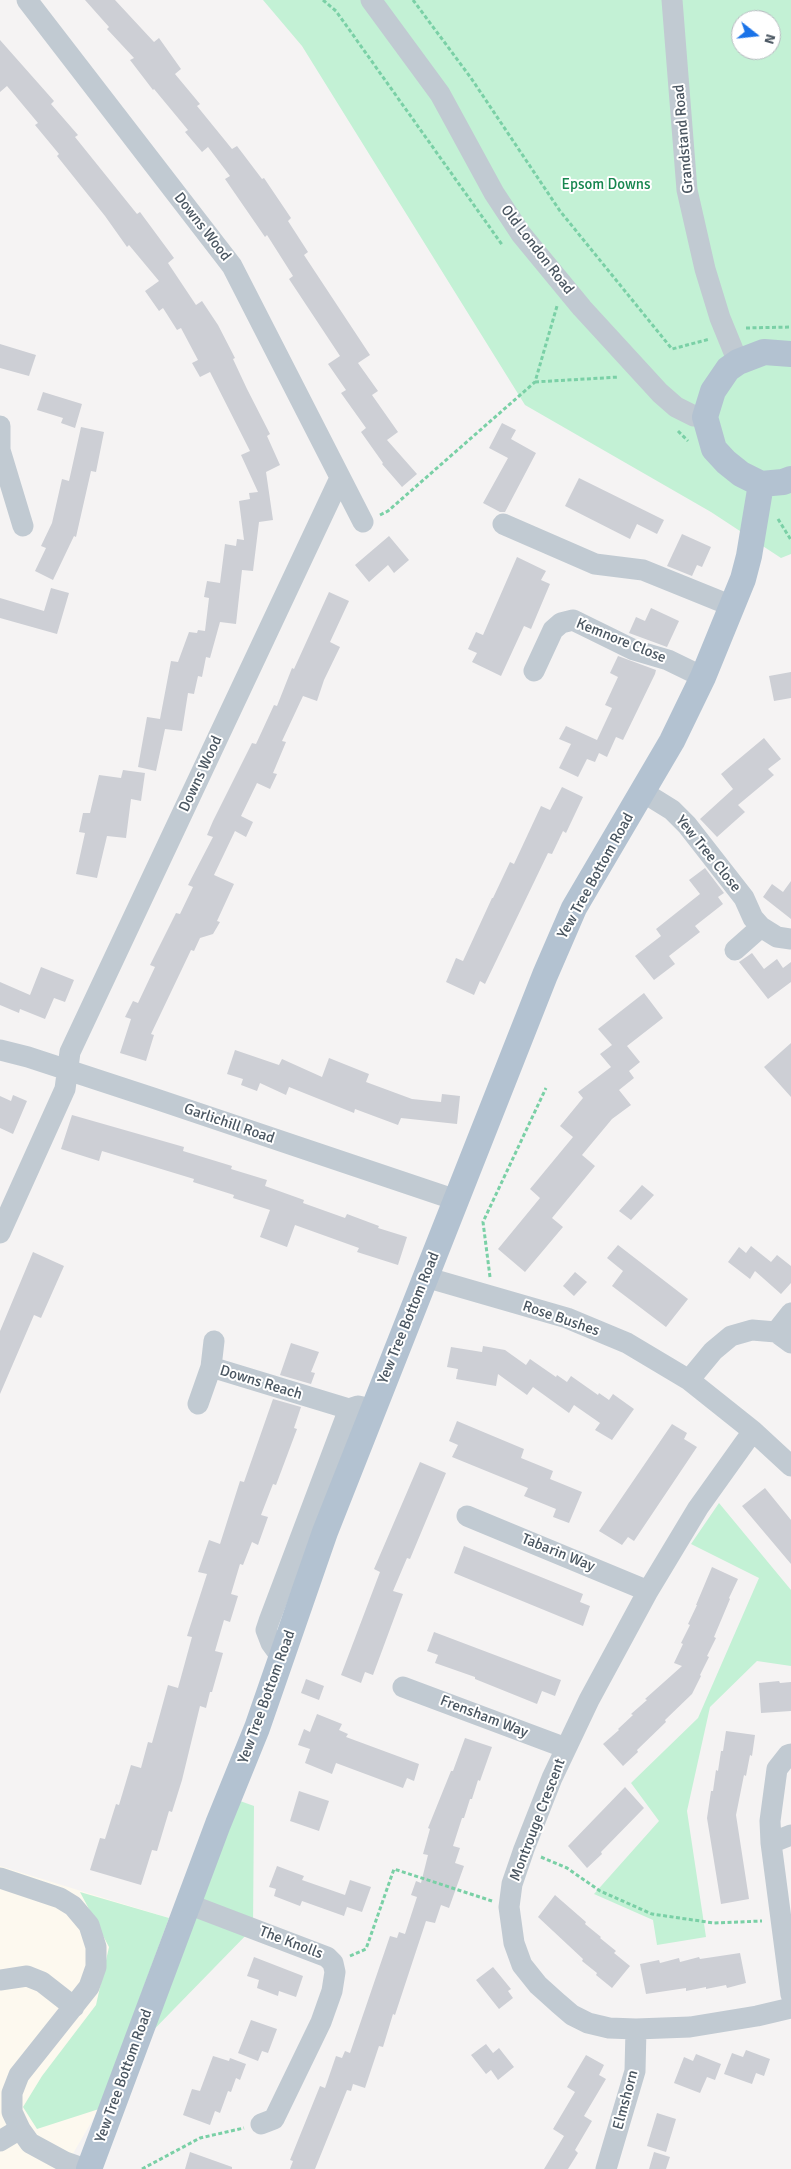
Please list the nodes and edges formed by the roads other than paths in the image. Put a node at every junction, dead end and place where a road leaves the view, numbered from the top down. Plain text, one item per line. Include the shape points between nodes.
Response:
1 (27, 0) edge
2 (370, 0) edge
3 (672, 0) edge
4 (791, 353) edge
5 (738, 362) junction
6 (705, 418) junction
7 (0, 426) edge
8 (4, 476) edge
9 (340, 478) junction
10 (791, 479) edge
11 (761, 484) junction
12 (363, 522) road end
13 (503, 524) dead end
14 (23, 526) dead end
15 (732, 606) junction
16 (534, 671) dead end
17 (702, 677) junction
18 (643, 792) junction
19 (760, 927) junction
20 (791, 939) edge
21 (735, 950) dead end
22 (0, 1050) edge
23 (68, 1071) junction
24 (456, 1200) junction
25 (0, 1233) edge
26 (425, 1277) junction
27 (791, 1313) edge
28 (784, 1337) edge
29 (214, 1341) dead end
30 (211, 1367) junction
31 (689, 1380) junction
32 (198, 1404) dead end
33 (361, 1409) junction
34 (753, 1431) junction
35 (791, 1466) edge
36 (467, 1516) dead end
37 (648, 1591) junction
38 (403, 1687) dead end
39 (566, 1748) junction
40 (791, 1754) edge
41 (791, 1834) edge
42 (770, 1843) junction
43 (0, 1878) edge
44 (188, 1904) junction
45 (0, 1980) edge
46 (791, 1995) edge
47 (74, 2007) junction
48 (791, 2008) edge
49 (636, 2029) junction
50 (261, 2124) road end
51 (20, 2129) junction
52 (0, 2141) edge
53 (85, 2169) edge
54 (89, 2169) edge
55 (606, 2169) edge

1 - 9 street, Downs Wood via 232,266
2 - 6 street, Old London Road via 440,94 494,193 521,234 582,308 660,392 676,407
3 - 5 street, Grandstand Road via 686,190 705,269 737,332
4 - 5 main road via 764,352
5 - 6 main road via 728,369 713,392
6 - 11 main road via 714,449 741,474
7 - 8 street
8 - 14 street
9 - 12 street, Downs Wood
9 - 23 street, Downs Wood via 70,1052
10 - 11 main road
11 - 15 main road, Yew Tree Bottom Road via 749,556
13 - 15 street via 594,564 643,570
15 - 17 main road, Yew Tree Bottom Road
16 - 17 street, Kemnore Close via 553,630 574,620 634,650 668,660
17 - 18 main road, Yew Tree Bottom Road via 672,741
18 - 19 street, Yew Tree Close via 672,810 687,825 744,898
18 - 24 main road, Yew Tree Bottom Road via 588,884 561,937
19 - 20 street via 777,937
19 - 21 street
22 - 23 street, Garlichill Road
23 - 24 street, Garlichill Road
23 - 25 street, Downs Wood via 65,1089
24 - 26 main road, Yew Tree Bottom Road
26 - 31 street, Rose Bushes via 567,1318 627,1343
26 - 33 main road, Yew Tree Bottom Road
27 - 28 street
28 - 31 street via 752,1330 731,1336 713,1350
29 - 30 street
30 - 32 street, Downs Reach
30 - 33 street, Downs Reach via 276,1389
31 - 34 street, Rose Bushes
33 - 44 main road, Yew Tree Bottom Road via 325,1532 282,1658
34 - 35 street, Rose Bushes
34 - 37 street, Montrouge Crescent via 698,1508
36 - 37 street, Tabarin Way
37 - 39 street, Montrouge Crescent
38 - 39 street, Frensham Way
39 - 49 street, Montrouge Crescent via 512,1884 509,1907 514,1943 522,1965 538,1985 572,2015 609,2028
40 - 42 street via 777,1769
41 - 42 street
42 - 46 street
43 - 47 street via 60,1898 73,1906 89,1925 96,1947 96,1967 89,1987
44 - 50 street, The Knolls via 328,1957 333,1963 332,1991 321,2022 274,2119
44 - 54 main road, Yew Tree Bottom Road
45 - 47 street via 27,1976 42,1982
47 - 51 street via 19,2075 12,2093 12,2112
48 - 49 street, Montrouge Crescent via 690,2026
49 - 55 street, Elmshorn via 635,2071
51 - 52 street
51 - 53 street via 30,2143

